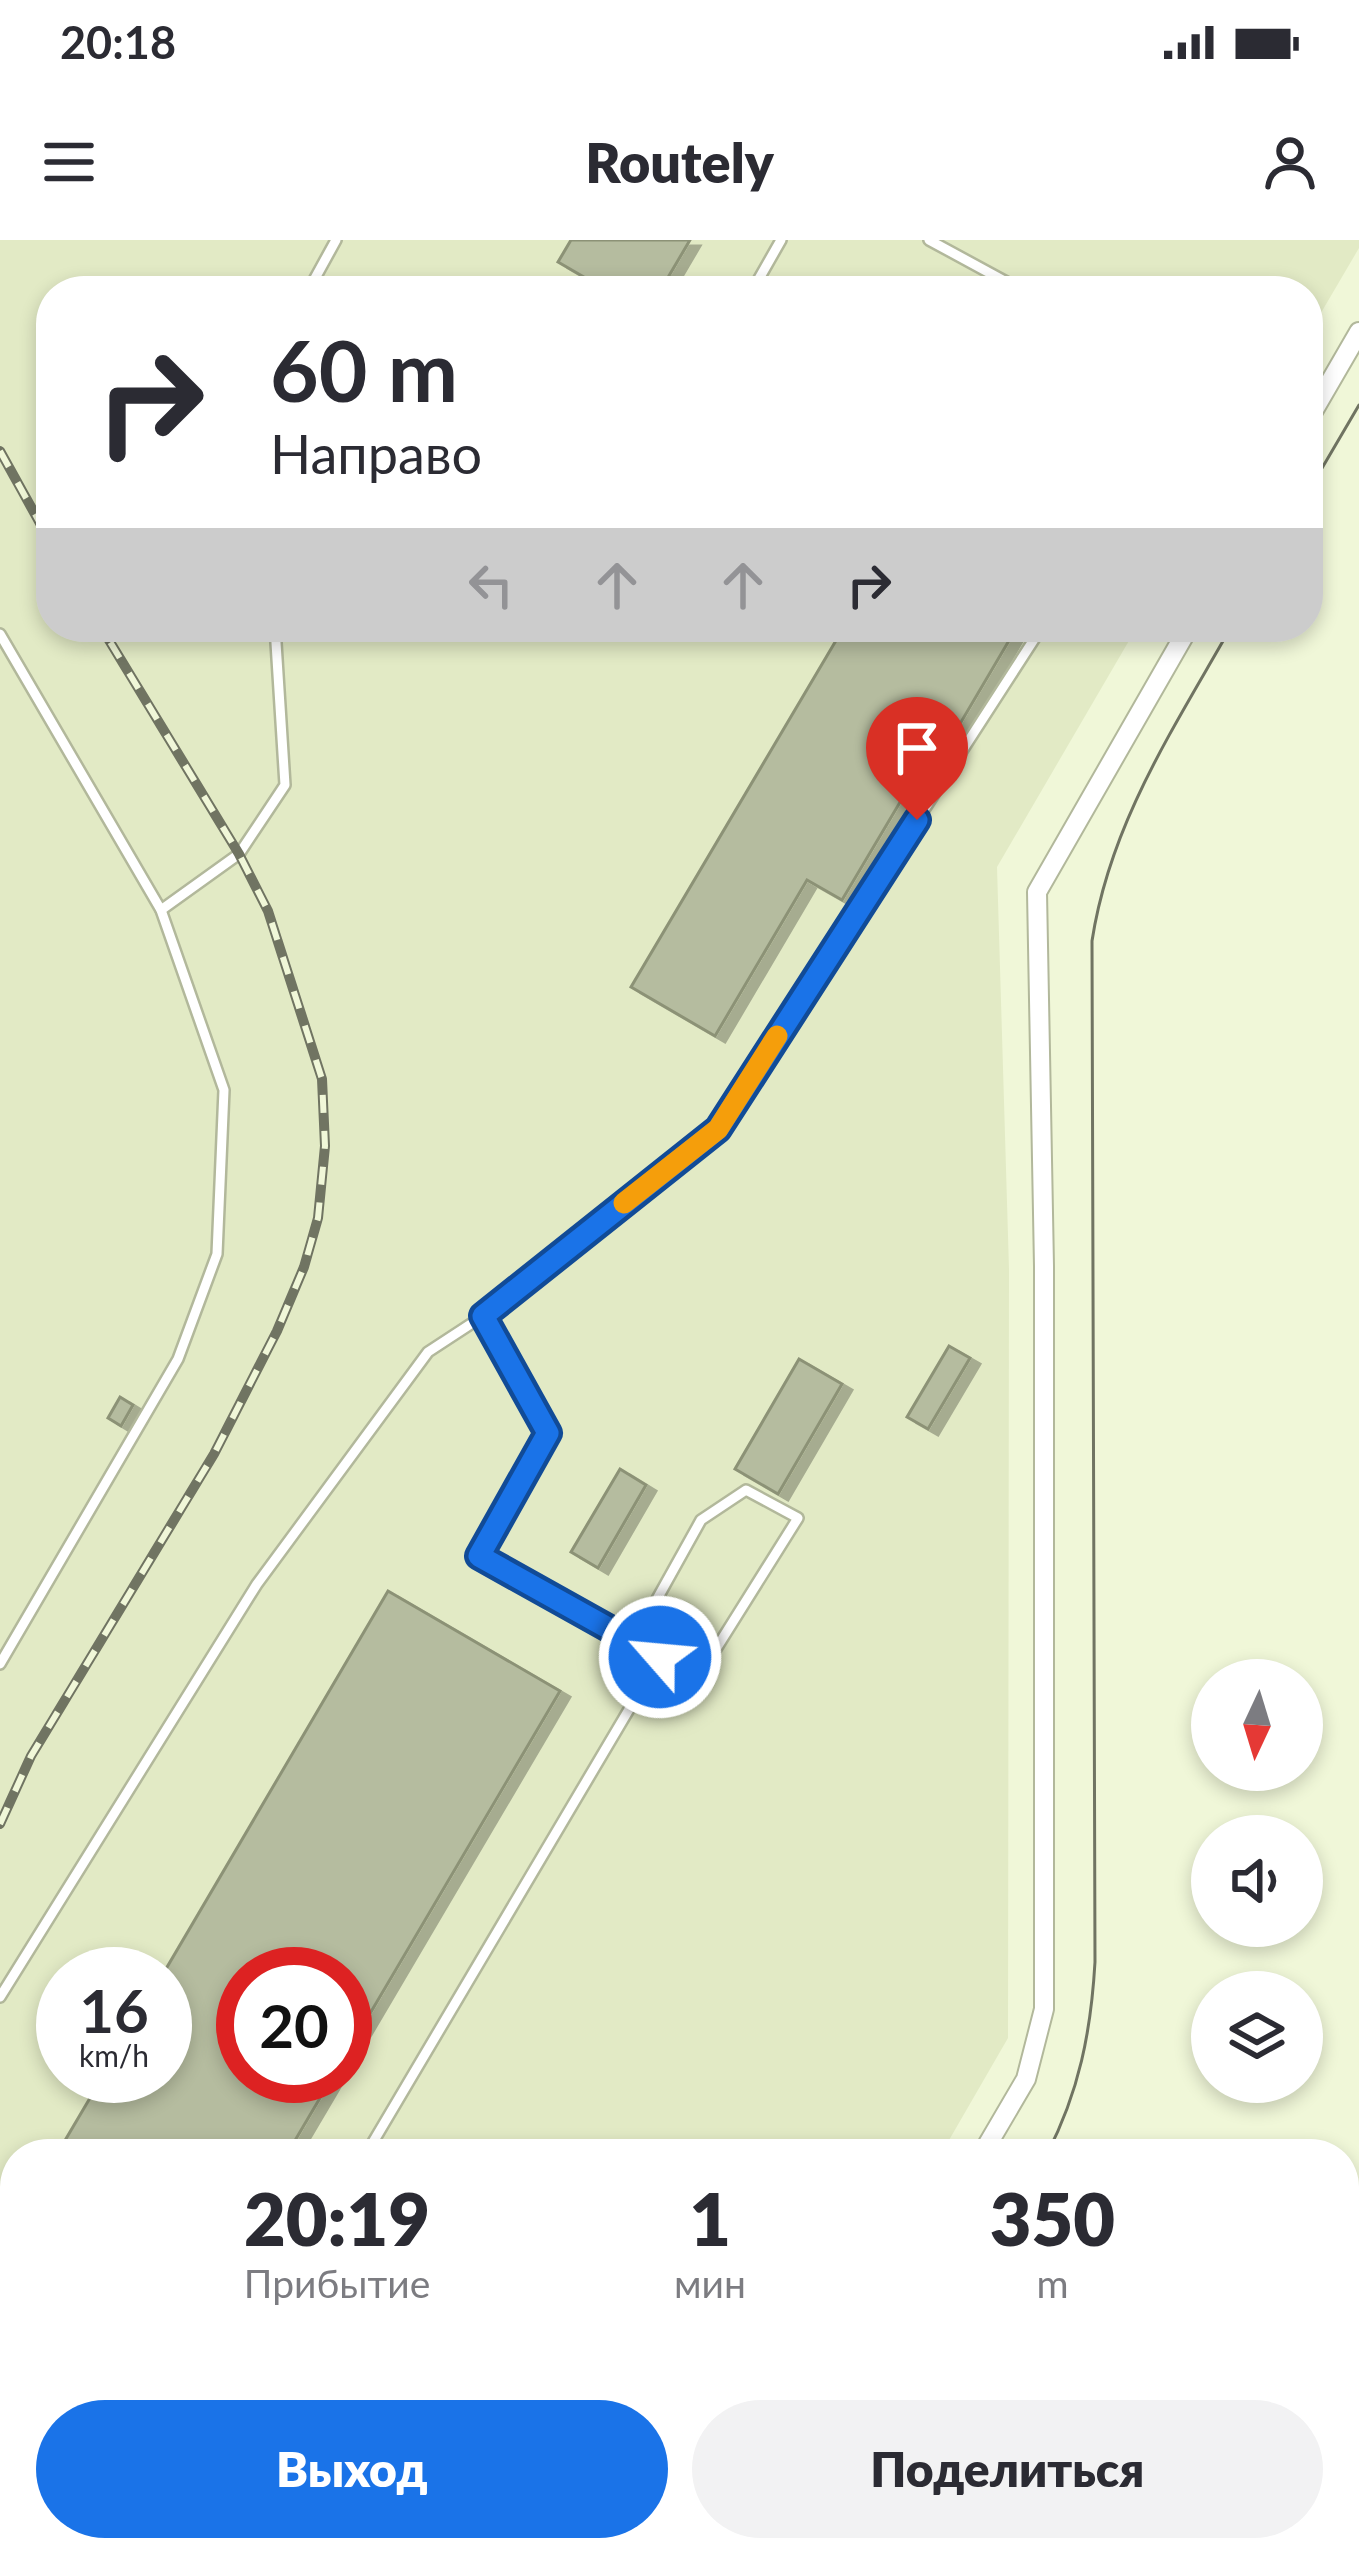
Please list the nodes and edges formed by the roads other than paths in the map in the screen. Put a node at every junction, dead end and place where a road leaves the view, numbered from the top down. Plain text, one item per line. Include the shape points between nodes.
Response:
1 (336, 240) edge
2 (781, 240) edge
3 (929, 240) edge
4 (316, 276) edge
5 (761, 276) edge
6 (995, 276) edge
7 (1359, 332) edge
8 (1323, 395) edge
9 (0, 634) edge
10 (276, 642) edge
11 (1032, 642) edge
12 (1180, 642) edge
13 (161, 910) junction
14 (483, 1316) junction
15 (632, 1644) junction
16 (660, 1657) junction
17 (0, 1664) edge
18 (0, 1997) edge
19 (375, 2139) edge
20 (991, 2139) edge

1 - 4 lane
2 - 5 lane
3 - 6 lane
7 - 8 street
9 - 13 lane
10 - 13 lane via 284,785 238,854
11 - 14 lane via 718,1129
12 - 20 street via 1036,892 1044,2009 1026,2079
13 - 17 lane via 224,1090 217,1254 178,1359
14 - 15 lane via 548,1433 479,1556
14 - 18 lane via 428,1352 257,1584
15 - 16 lane
15 - 16 lane via 701,1520 746,1490 798,1518 709,1660
16 - 19 lane

